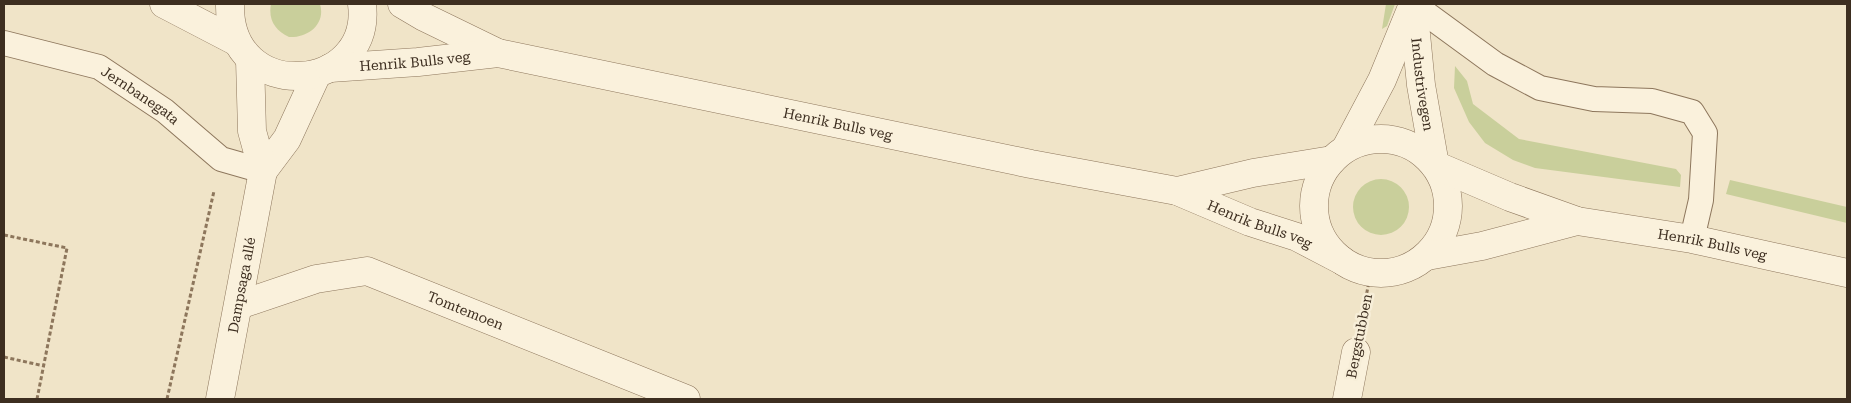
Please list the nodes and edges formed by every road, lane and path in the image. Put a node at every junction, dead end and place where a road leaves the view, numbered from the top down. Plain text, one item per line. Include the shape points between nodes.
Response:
1 (164, 4) edge
2 (230, 4) edge
3 (362, 4) edge
4 (402, 4) edge
5 (1413, 4) edge
6 (4, 43) edge
7 (243, 51) junction
8 (498, 53) junction
9 (323, 71) junction
10 (1339, 154) junction
11 (221, 159) junction
12 (1434, 165) junction
13 (263, 171) junction
14 (1178, 191) junction
15 (1577, 222) junction
16 (4, 234) edge
17 (1692, 239) junction
18 (1427, 256) junction
19 (1341, 260) junction
20 (1370, 273) junction
21 (1847, 274) edge
22 (239, 305) junction
23 (1356, 352) joint
24 (4, 357) edge
25 (44, 366) junction
26 (37, 399) edge
27 (167, 399) edge
28 (220, 399) edge
29 (686, 399) edge
30 (1347, 399) edge

1 - 7 street, Henrik Bulls veg
2 - 7 street via 231,28
3 - 9 street, Henrik Bulls veg via 356,40 349,51
4 - 8 street, Henrik Bulls veg
5 - 10 street, Industrivegen via 1382,80
5 - 12 street, Industrivegen via 1421,85
5 - 17 lane via 1495,64 1540,88 1594,99 1652,101 1692,112 1705,133 1701,200
6 - 11 lane, Jernbanegata via 99,67 165,111
7 - 9 street, Henrik Bulls veg via 258,66 279,75 304,77
7 - 13 street, Dampsaga allé via 252,131
8 - 9 street, Henrik Bulls veg
8 - 14 street, Henrik Bulls veg via 1031,164
9 - 13 street, Dampsaga allé via 287,138
10 - 12 street, Henrik Bulls veg via 1372,139 1389,139 1411,146
10 - 14 street, Henrik Bulls veg
10 - 19 street, Henrik Bulls veg via 1317,183 1314,209 1321,237
11 - 13 lane, Jernbanegata
11 - 27 path
12 - 15 street, Henrik Bulls veg
12 - 18 street, Henrik Bulls veg via 1443,179 1449,206 1444,232
13 - 22 street, Dampsaga allé
14 - 19 street, Henrik Bulls veg via 1250,222 1297,237
15 - 17 street, Henrik Bulls veg
15 - 18 street, Henrik Bulls veg
16 - 25 path via 67,248
17 - 21 street, Henrik Bulls veg
18 - 20 street, Henrik Bulls veg via 1396,272
19 - 20 street, Henrik Bulls veg via 1352,268
20 - 23 path, Bergstubben
22 - 28 street, Dampsaga allé
22 - 29 street, Tomtemoen via 316,279 367,271
23 - 30 street, Bergstubben
24 - 25 path
25 - 26 path

